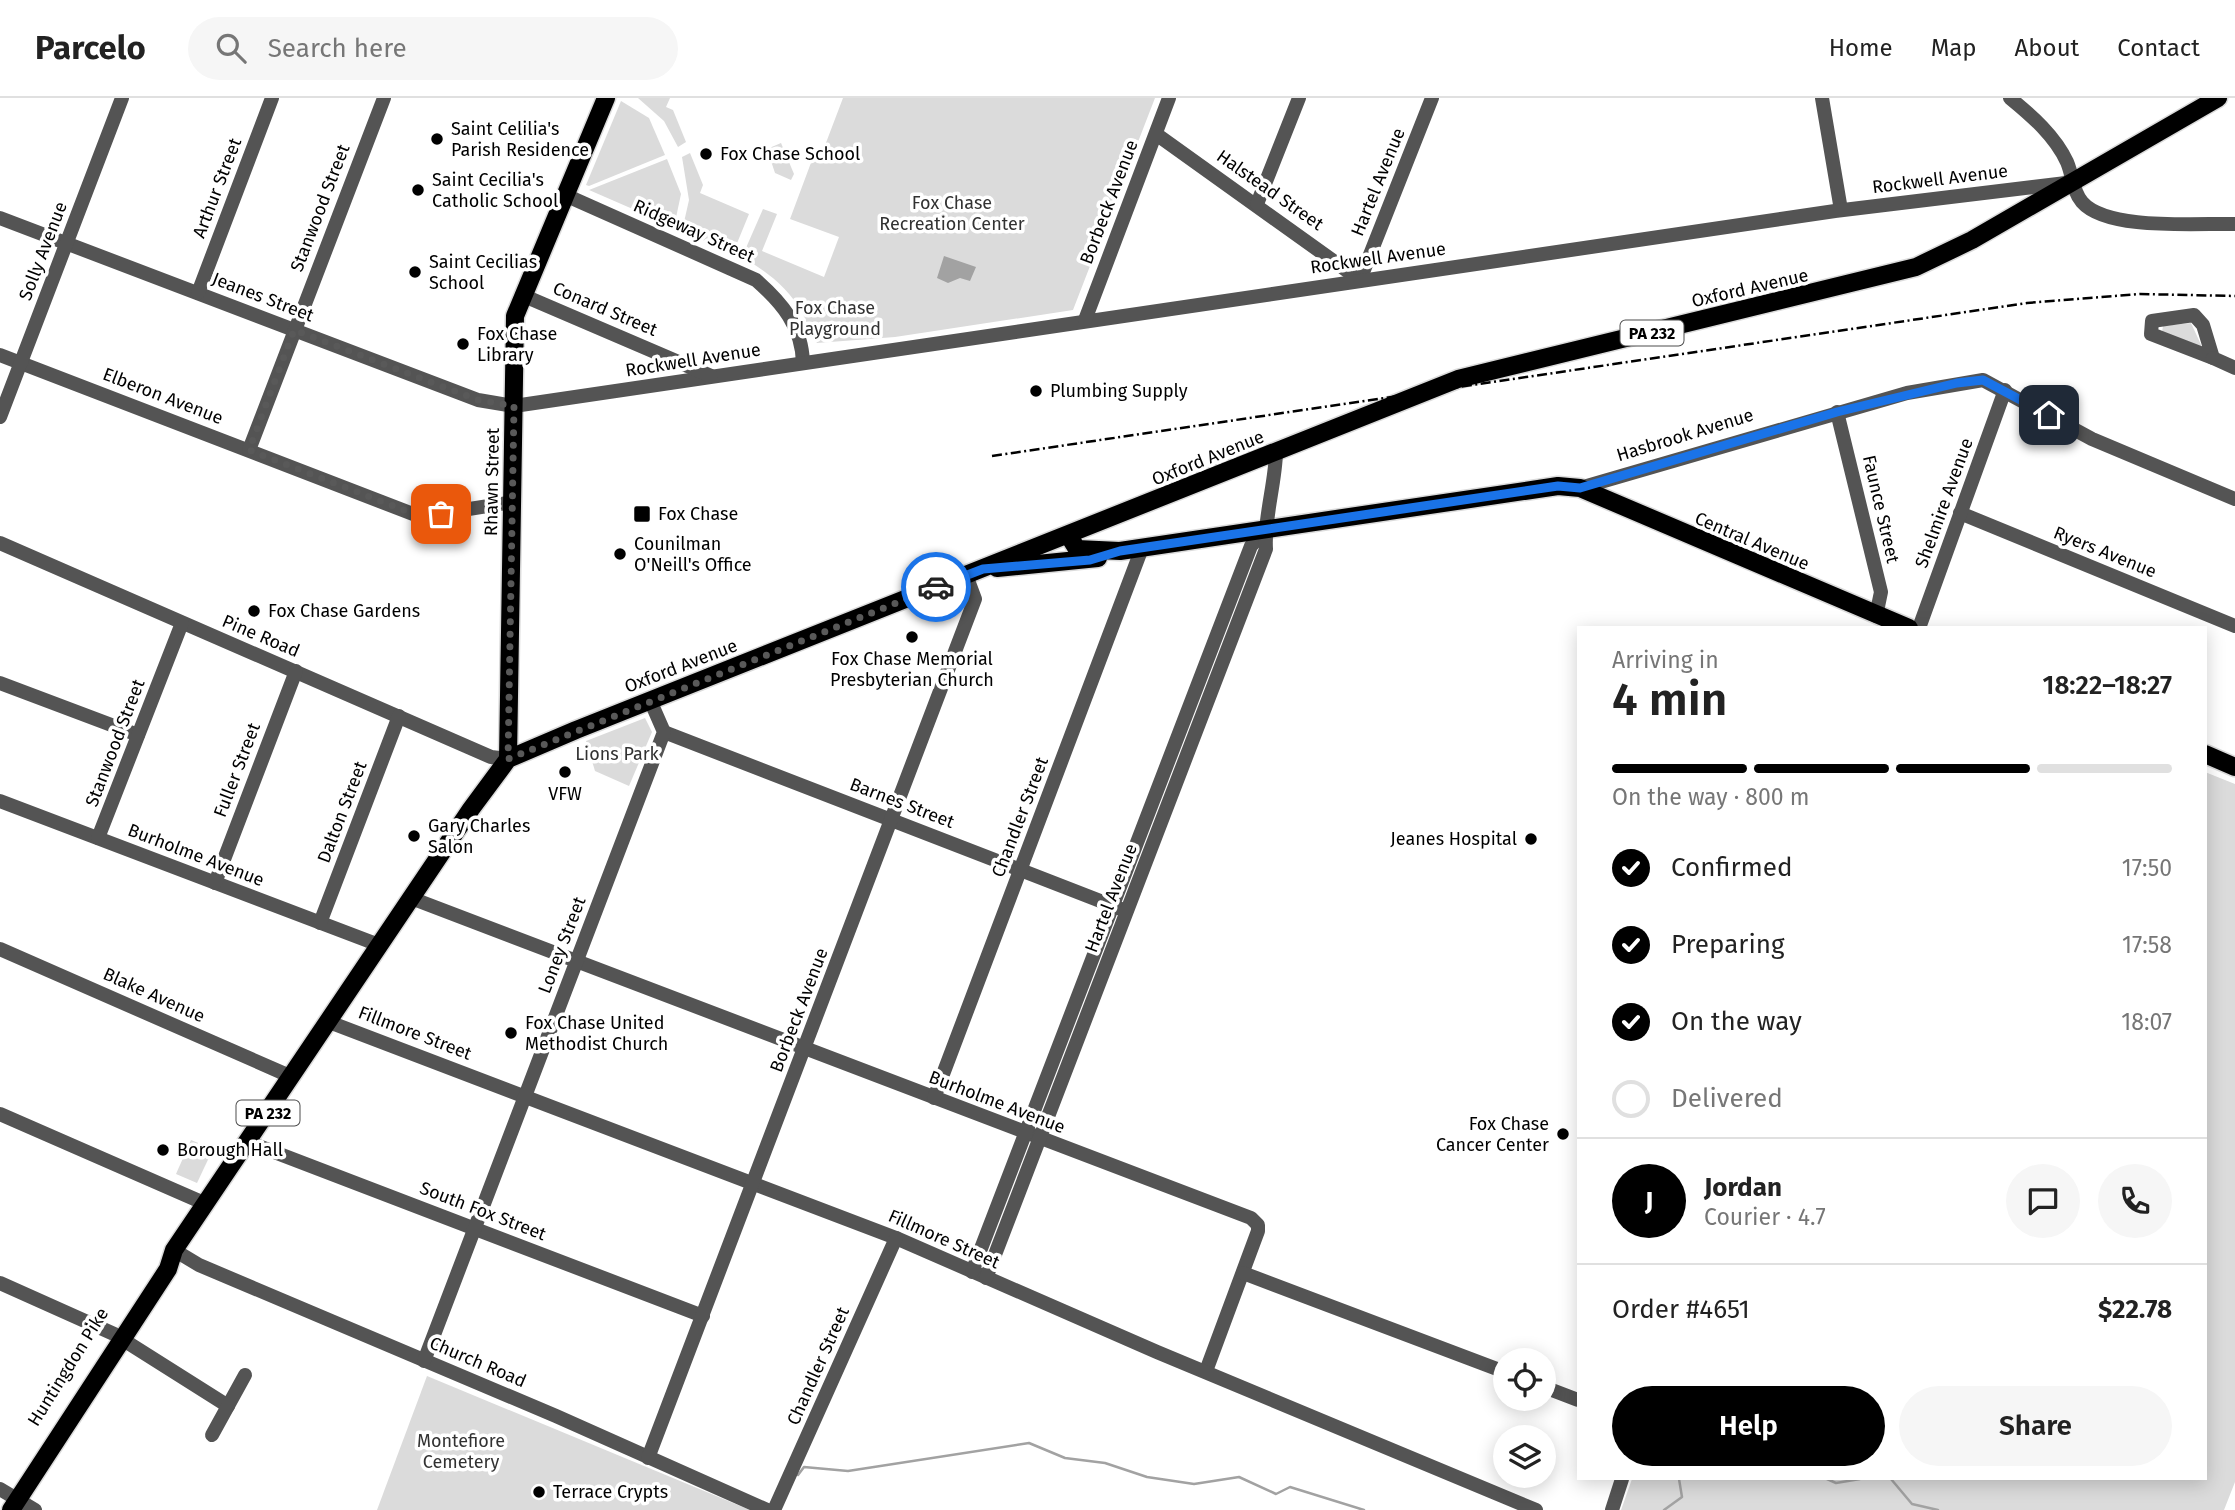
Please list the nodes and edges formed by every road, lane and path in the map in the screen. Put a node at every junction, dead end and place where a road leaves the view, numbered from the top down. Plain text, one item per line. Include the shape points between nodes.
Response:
1 (122, 98) edge
2 (272, 98) edge
3 (606, 98) edge
4 (1169, 98) edge
5 (1299, 98) edge
6 (1432, 98) edge
7 (1822, 98) edge
8 (2010, 98) edge
9 (2218, 98) edge
10 (381, 99) edge
11 (1156, 134) junction
12 (2071, 183) junction
13 (565, 195) junction
14 (1258, 204) junction
15 (1841, 210) junction
16 (0, 218) edge
17 (2235, 224) edge
18 (66, 243) junction
19 (1360, 280) junction
20 (198, 293) junction
21 (522, 296) junction
22 (1085, 320) junction
23 (294, 330) junction
24 (0, 355) edge
25 (2213, 358) dead end
26 (20, 363) junction
27 (803, 363) junction
28 (2235, 368) edge
29 (711, 376) junction
30 (2005, 390) junction
31 (514, 406) junction
32 (1837, 412) junction
33 (0, 417) edge
34 (249, 450) junction
35 (1276, 453) junction
36 (1580, 488) junction
37 (2235, 499) edge
38 (513, 502) junction
39 (1960, 513) junction
40 (1265, 531) junction
41 (1069, 536) junction
42 (0, 543) edge
43 (1142, 548) junction
44 (1120, 551) junction
45 (975, 572) junction
46 (1875, 616) junction
47 (182, 623) junction
48 (1903, 626) edge
49 (1920, 626) edge
50 (2235, 626) edge
51 (296, 671) junction
52 (0, 683) edge
53 (650, 701) junction
54 (399, 716) junction
55 (664, 732) junction
56 (138, 735) junction
57 (2207, 755) edge
58 (508, 759) junction
59 (2235, 767) edge
60 (0, 801) edge
61 (893, 820) junction
62 (99, 838) junction
63 (1021, 870) junction
64 (215, 883) junction
65 (411, 898) junction
66 (1120, 908) junction
67 (320, 923) junction
68 (379, 946) junction
69 (0, 949) edge
70 (577, 961) junction
71 (329, 1022) junction
72 (805, 1049) junction
73 (292, 1077) junction
74 (524, 1096) junction
75 (934, 1098) junction
76 (0, 1114) edge
77 (1026, 1133) junction
78 (1041, 1139) junction
79 (248, 1142) junction
80 (751, 1183) junction
81 (206, 1204) junction
82 (473, 1229) junction
83 (897, 1238) junction
84 (174, 1250) junction
85 (1243, 1273) junction
86 (979, 1275) junction
87 (0, 1283) edge
88 (703, 1316) junction
89 (118, 1336) junction
90 (424, 1361) junction
91 (1493, 1367) edge
92 (1206, 1371) junction
93 (245, 1375) dead end
94 (1556, 1392) edge
95 (1577, 1400) edge
96 (228, 1406) junction
97 (212, 1435) dead end
98 (648, 1458) junction
99 (1622, 1480) edge
100 (10, 1498) edge
101 (0, 1510) edge
102 (35, 1510) edge
103 (767, 1510) edge
104 (774, 1510) edge
105 (1536, 1510) edge
106 (1612, 1510) edge

1 - 18 street, Solly Avenue
2 - 20 street, Arthur Street
3 - 13 main road, Rhawn Street
4 - 11 street, Borbeck Avenue
5 - 14 street
6 - 19 street, Hartel Avenue
7 - 15 street
8 - 12 street via 2061,150
9 - 12 main road, Oxford Avenue / PA 232
10 - 23 street, Stanwood Street
11 - 14 street, Halstead Street
11 - 22 street, Borbeck Avenue
12 - 15 street, Rockwell Avenue
12 - 17 street via 2083,202 2105,216
12 - 35 main road, Oxford Avenue / PA 232 via 1948,253 1901,272 1458,379
13 - 21 main road, Rhawn Street
13 - 27 street, Ridgeway Street via 756,280 781,303 792,321 801,340
14 - 19 street, Halstead Street
15 - 19 street, Rockwell Avenue
16 - 18 street, Jeanes Street
18 - 20 street, Jeanes Street
18 - 26 street, Solly Avenue
19 - 22 street, Rockwell Avenue
20 - 23 street, Jeanes Street
21 - 29 street, Conard Street
21 - 31 main road, Rhawn Street via 515,316
22 - 27 street, Rockwell Avenue
23 - 31 street, Jeanes Street via 478,400
23 - 34 street, Stanwood Street
24 - 26 street, Elberon Avenue
25 - 28 street
26 - 33 street, Solly Avenue
26 - 34 street, Elberon Avenue
27 - 29 street, Rockwell Avenue
29 - 31 street, Rockwell Avenue
30 - 32 street, Hasbrook Avenue via 1983,380 1957,383
30 - 37 street, Hasbrook Avenue via 2092,439
30 - 39 street, Shelmire Avenue
31 - 38 main road, Rhawn Street
32 - 36 street, Hasbrook Avenue
32 - 46 street, Faunce Street via 1881,592
34 - 38 street, Elberon Avenue via 425,516
35 - 40 street, Hartel Avenue
35 - 41 main road, Oxford Avenue / PA 232
36 - 40 main road, Hasbrook Avenue via 1558,486
36 - 46 main road, Central Avenue
38 - 58 main road, Rhawn Street
39 - 49 street, Shelmire Avenue
39 - 50 street, Ryers Avenue
40 - 43 main road, Hasbrook Avenue
40 - 66 street, Hartel Avenue via 1266,549
41 - 44 main road, Hasbrook Avenue via 1081,550
41 - 45 main road, Oxford Avenue / PA 232
42 - 47 street, Pine Road
43 - 44 main road, Hasbrook Avenue
43 - 63 street, Chandler Street
44 - 45 main road, Hasbrook Avenue via 1090,560
45 - 53 main road, Oxford Avenue / PA 232
45 - 61 street, Borbeck Avenue via 975,599
46 - 48 main road, Central Avenue
47 - 51 street, Pine Road
47 - 56 street, Stanwood Street
51 - 54 street, Pine Road
51 - 64 street, Fuller Street
52 - 56 street
53 - 55 street
53 - 58 main road, Oxford Avenue / PA 232
54 - 58 street, Pine Road via 491,757
54 - 67 street, Dalton Street
55 - 61 street, Barnes Street
55 - 70 street, Loney Street
56 - 62 street, Stanwood Street
57 - 59 main road
58 - 65 main road, PA 232
60 - 62 street, Burholme Avenue
61 - 63 street, Barnes Street
61 - 72 street, Borbeck Avenue
62 - 64 street, Burholme Avenue
63 - 66 street, Barnes Street
63 - 75 street, Chandler Street
64 - 67 street, Burholme Avenue
65 - 68 main road, PA 232
65 - 70 street, Burholme Avenue
66 - 77 street, Hartel Avenue
66 - 78 street, Hartel Avenue
67 - 68 street, Burholme Avenue
68 - 71 main road, PA 232
69 - 73 street, Blake Avenue
70 - 72 street, Burholme Avenue
70 - 74 street, Loney Street
71 - 73 main road, Huntingdon Pike / PA 232
71 - 74 street, Fillmore Street
72 - 75 street, Burholme Avenue
72 - 80 street, Borbeck Avenue
73 - 79 main road, Huntingdon Pike / PA 232
74 - 80 street, Fillmore Street
74 - 82 street, Loney Street
75 - 77 street, Burholme Avenue
76 - 81 street
77 - 78 street, Burholme Avenue
77 - 86 street, Hartel Avenue
78 - 85 street, Burholme Avenue via 1251,1218 1258,1231
78 - 86 street, Hartel Avenue
79 - 81 main road, Huntingdon Pike / PA 232
79 - 82 street, South Fox Street
80 - 83 street, Fillmore Street
80 - 88 street, Borbeck Avenue
81 - 84 main road, Huntingdon Pike / PA 232
82 - 88 street, South Fox Street
82 - 90 street, Loney Street
83 - 86 street, Fillmore Street
83 - 104 street, Chandler Street
84 - 89 main road, Huntingdon Pike / PA 232 via 160,1261
84 - 90 street, Church Road via 184,1259
85 - 91 street
85 - 92 street, Burholme Avenue
86 - 92 street, Fillmore Street
87 - 89 street
88 - 98 street, Borbeck Avenue
89 - 96 street
89 - 100 main road, Huntingdon Pike / PA 232
90 - 98 street, Church Road
92 - 105 street, Fillmore Street
93 - 96 street
94 - 95 street
96 - 97 street
98 - 103 street, Church Road
99 - 106 street
100 - 101 main road, Huntingdon Pike / PA 232
100 - 102 street

